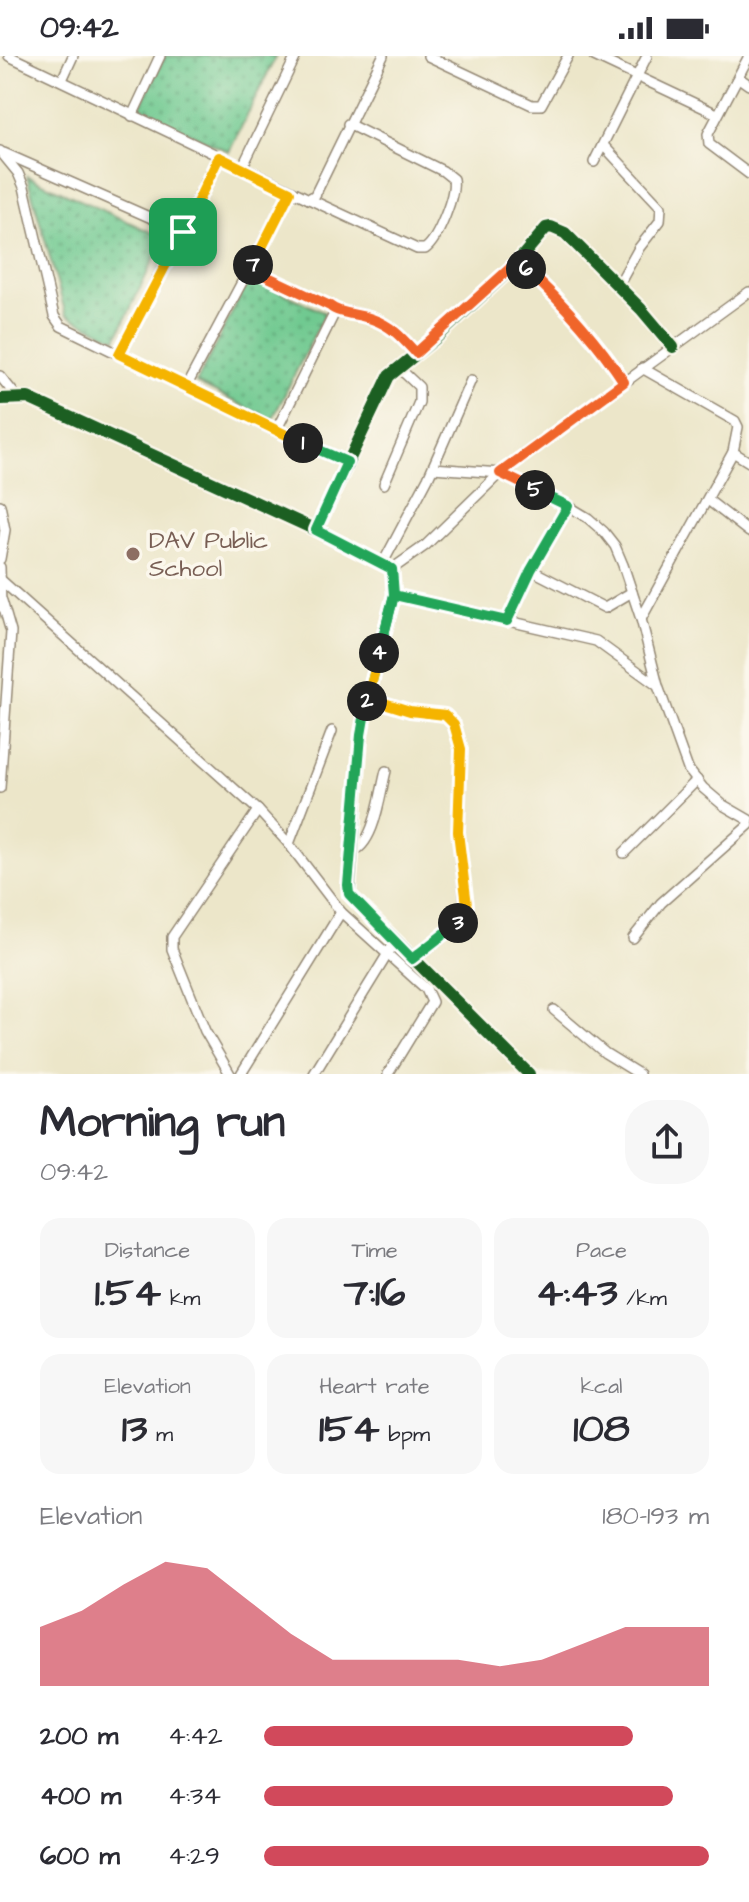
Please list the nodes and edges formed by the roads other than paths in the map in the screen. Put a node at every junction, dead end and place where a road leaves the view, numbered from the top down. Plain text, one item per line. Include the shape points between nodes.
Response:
1 (9, 56) edge
2 (73, 56) edge
3 (160, 56) edge
4 (296, 56) edge
5 (383, 56) edge
6 (428, 56) edge
7 (568, 56) edge
8 (594, 56) edge
9 (647, 56) edge
10 (749, 56) edge
11 (636, 77) junction
12 (739, 78) junction
13 (62, 80) junction
14 (749, 85) edge
15 (717, 114) junction
16 (132, 116) junction
17 (348, 124) junction
18 (603, 145) junction
19 (0, 151) edge
20 (219, 157) junction
21 (594, 162) dead end
22 (242, 168) junction
23 (749, 174) edge
24 (290, 192) junction
25 (309, 199) junction
26 (183, 232) junction
27 (518, 261) junction
28 (251, 269) junction
29 (618, 286) junction
30 (748, 294) edge
31 (334, 310) junction
32 (673, 347) junction
33 (416, 353) junction
34 (119, 354) junction
35 (398, 367) junction
36 (642, 368) junction
37 (0, 376) edge
38 (471, 380) dead end
39 (624, 382) junction
40 (186, 387) junction
41 (17, 397) junction
42 (0, 399) edge
43 (276, 431) junction
44 (733, 452) junction
45 (347, 462) junction
46 (749, 462) edge
47 (433, 468) junction
48 (500, 473) junction
49 (384, 484) dead end
50 (708, 500) junction
51 (0, 505) edge
52 (568, 506) junction
53 (316, 530) junction
54 (749, 532) edge
55 (0, 559) edge
56 (388, 566) junction
57 (0, 567) edge
58 (531, 570) junction
59 (1, 580) edge
60 (632, 592) junction
61 (394, 595) junction
62 (1, 606) edge
63 (641, 619) junction
64 (507, 621) junction
65 (658, 686) junction
66 (368, 698) junction
67 (332, 731) dead end
68 (386, 771) dead end
69 (697, 780) junction
70 (0, 788) edge
71 (258, 810) junction
72 (749, 823) edge
73 (289, 844) junction
74 (351, 852) junction
75 (624, 853) dead end
76 (341, 912) junction
77 (633, 938) dead end
78 (395, 942) junction
79 (387, 955) junction
80 (412, 959) junction
81 (554, 1010) dead end
82 (230, 1074) edge
83 (241, 1074) edge
84 (314, 1074) edge
85 (388, 1074) edge
86 (529, 1074) edge
87 (639, 1074) edge

1 - 13 street
2 - 13 street
3 - 16 street
4 - 22 street
5 - 17 street
6 - 7 street via 532,105 541,105
8 - 11 street
9 - 11 street
10 - 12 street
11 - 15 street
11 - 18 street
12 - 14 street
12 - 15 street
13 - 16 street
15 - 23 street via 709,144
16 - 20 street
17 - 25 street
17 - 25 street via 453,179 436,236 425,249 417,249
18 - 21 street
18 - 29 street via 661,207 660,221
19 - 26 street
19 - 34 street via 24,187 54,316 61,326
20 - 22 street
20 - 26 street
22 - 24 street
24 - 25 street
24 - 28 street
26 - 34 street
27 - 29 street via 551,227 565,233
27 - 33 street
27 - 39 street via 600,345
28 - 31 street
28 - 40 street
29 - 32 street
30 - 32 street
31 - 33 street via 386,325
31 - 43 street
32 - 36 street
33 - 35 street
34 - 40 street
35 - 45 street via 385,381
35 - 49 street via 419,387 419,402
36 - 39 street
36 - 44 street via 735,421
37 - 41 street
38 - 47 street
39 - 48 street
40 - 43 street
41 - 42 street
41 - 53 street
43 - 45 street
44 - 46 street
44 - 50 street
45 - 53 street
47 - 48 street
47 - 56 street
48 - 52 street
48 - 56 street via 426,545
50 - 54 street
50 - 63 street
51 - 55 street via 5,530
52 - 58 street
52 - 60 street via 615,546
53 - 56 street
56 - 61 street
57 - 59 street
58 - 60 street via 605,608
58 - 64 street
59 - 62 street
59 - 71 street
60 - 63 street
61 - 64 street
61 - 66 street
62 - 70 street via 11,632
63 - 65 street
64 - 65 street via 596,641
65 - 69 street via 688,769
66 - 74 street
66 - 80 street via 445,715 459,737 458,832 466,912
67 - 73 street
68 - 74 street via 368,839
69 - 72 street
69 - 75 street
71 - 73 street
71 - 82 street via 172,937 205,1031
72 - 77 street via 661,903
73 - 76 street
74 - 78 street via 349,894
76 - 79 street
76 - 83 street
78 - 79 street
78 - 80 street
79 - 84 street
79 - 85 street via 426,989 432,1002
80 - 86 street
81 - 87 street

